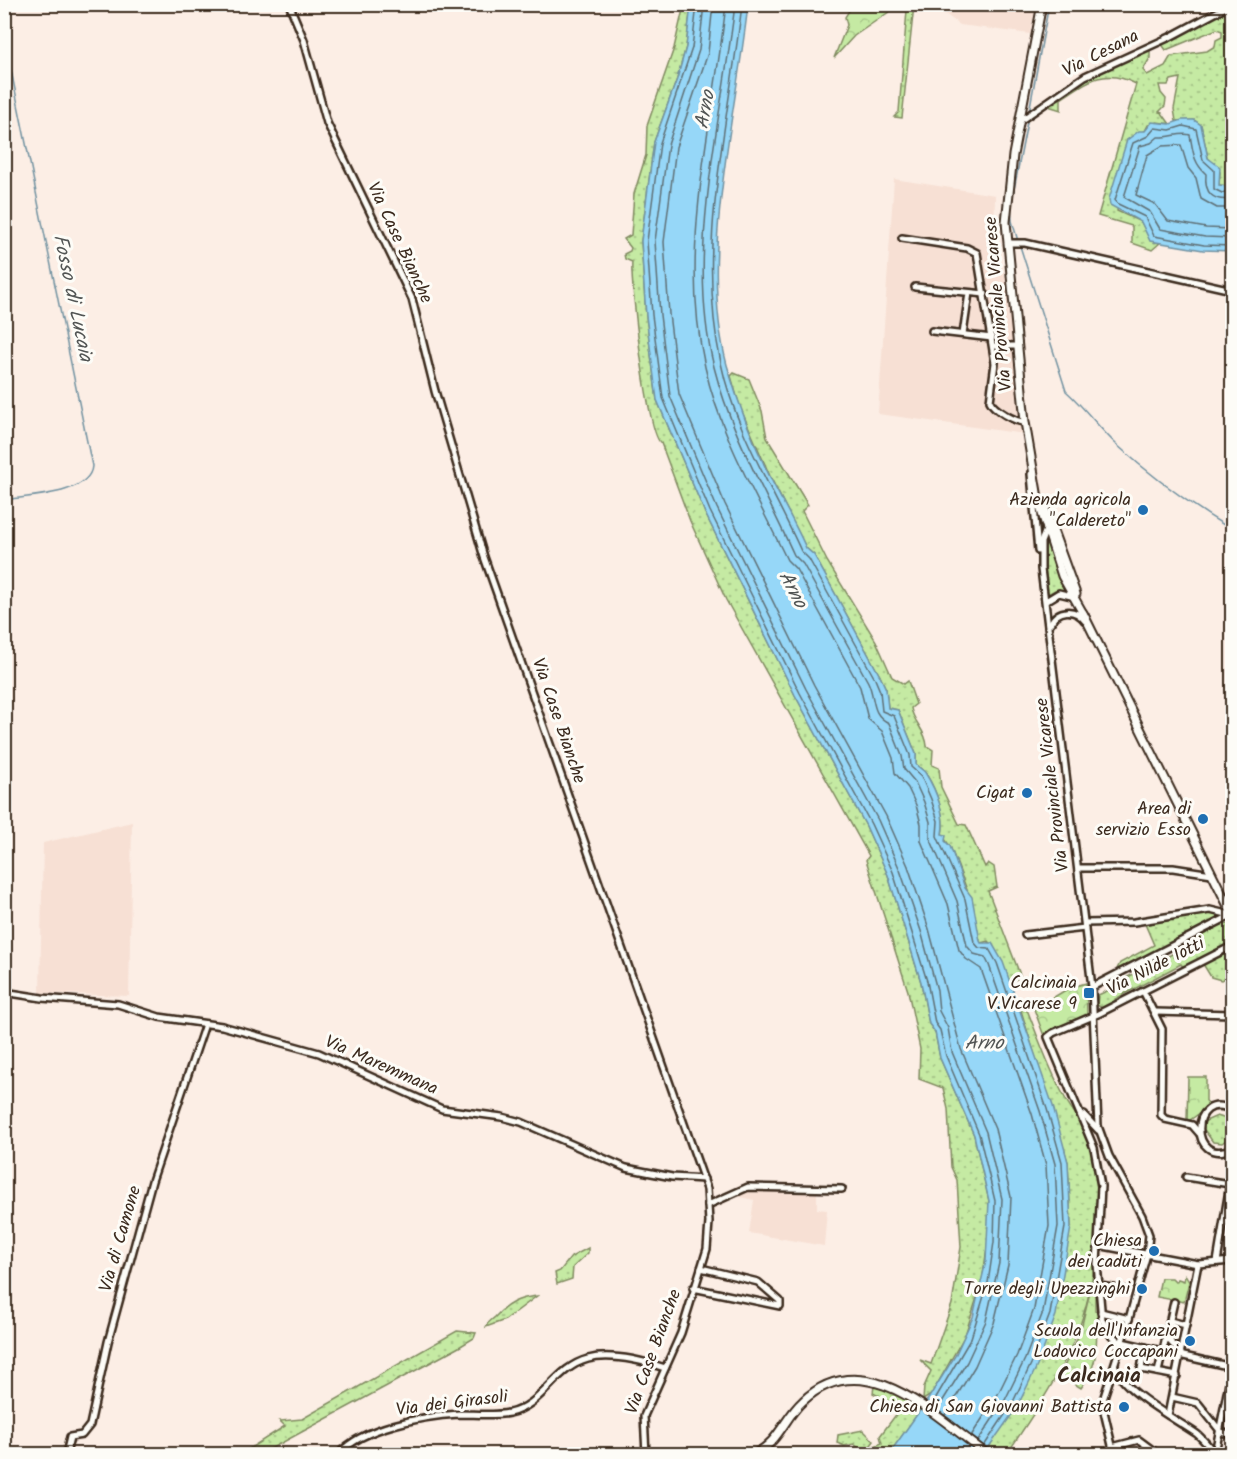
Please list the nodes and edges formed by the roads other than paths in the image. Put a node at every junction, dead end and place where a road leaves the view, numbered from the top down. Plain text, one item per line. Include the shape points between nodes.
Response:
1 (289, 4) edge
2 (1042, 4) edge
3 (1232, 4) edge
4 (1026, 117) junction
5 (902, 237) dead end
6 (1008, 243) junction
7 (915, 287) dead end
8 (1233, 290) edge
9 (969, 293) junction
10 (985, 294) junction
11 (932, 331) dead end
12 (963, 334) junction
13 (992, 338) junction
14 (993, 346) junction
15 (1018, 346) junction
16 (1025, 422) junction
17 (1031, 460) junction
18 (1046, 514) junction
19 (1046, 532) junction
20 (1041, 569) junction
21 (1071, 595) junction
22 (1046, 601) junction
23 (1080, 603) junction
24 (1085, 617) junction
25 (1049, 625) junction
26 (1091, 630) junction
27 (1078, 868) junction
28 (1212, 874) junction
29 (1233, 915) edge
30 (1085, 925) junction
31 (1025, 935) dead end
32 (1233, 946) edge
33 (1092, 987) junction
34 (1143, 991) junction
35 (4, 992) edge
36 (1155, 1012) junction
37 (1233, 1014) edge
38 (1094, 1016) junction
39 (206, 1024) junction
40 (1078, 1110) junction
41 (1233, 1110) edge
42 (1099, 1132) junction
43 (1199, 1133) junction
44 (1233, 1148) edge
45 (1186, 1177) dead end
46 (704, 1179) junction
47 (842, 1189) dead end
48 (708, 1204) junction
49 (1226, 1209) junction
50 (1233, 1210) edge
51 (1098, 1245) junction
52 (1147, 1254) junction
53 (1233, 1261) edge
54 (1217, 1262) junction
55 (1198, 1264) junction
56 (701, 1268) junction
57 (1100, 1286) junction
58 (693, 1288) junction
59 (1125, 1290) tunnel mouth
60 (1174, 1302) dead end
61 (1101, 1312) junction
62 (1129, 1319) junction
63 (1170, 1321) junction
64 (1186, 1325) junction
65 (1166, 1337) junction
66 (1122, 1343) junction
67 (1145, 1347) junction
68 (1163, 1351) junction
69 (1181, 1354) junction
70 (1115, 1366) junction
71 (665, 1368) junction
72 (1233, 1368) edge
73 (1158, 1372) junction
74 (1177, 1376) junction
75 (1126, 1383) junction
76 (1104, 1396) junction
77 (1172, 1397) junction
78 (1168, 1415) junction
79 (1219, 1429) junction
80 (1233, 1435) edge
81 (1112, 1447) junction
82 (1216, 1454) edge
83 (66, 1455) edge
84 (339, 1455) edge
85 (646, 1455) edge
86 (754, 1455) edge
87 (987, 1455) edge
88 (1114, 1455) edge
89 (1158, 1455) edge

1 - 46 street, Via Case Bianche via 304,40 327,123 412,299 487,567
2 - 4 main road, Via Provinciale Vicarese
3 - 4 street, Via Cesana via 1085,76
4 - 6 main road, Via Provinciale Vicarese via 1006,207
5 - 10 street via 974,250 979,257
6 - 8 street via 1020,242
6 - 15 main road, Via Provinciale Vicarese
7 - 9 street
9 - 10 street
9 - 12 street
10 - 13 street
11 - 12 street
12 - 13 street
13 - 14 street
14 - 15 street
14 - 16 street via 996,363 990,401 1012,420
15 - 16 main road, Via Provinciale Vicarese
16 - 17 main road, Via Provinciale Vicarese
17 - 18 main road, Via Provinciale Vicarese
17 - 19 main road, Via Provinciale Vicarese
17 - 20 street, Via Provinciale Vicarese
18 - 19 street, Via Provinciale Vicarese
18 - 23 main road, Via Provinciale Vicarese
19 - 20 street, Via Provinciale Vicarese via 1041,540
19 - 21 main road, Via Provinciale Vicarese
20 - 22 street, Via Provinciale Vicarese
21 - 22 street via 1059,593
21 - 23 street
21 - 24 main road, Via Provinciale Vicarese
22 - 25 street, Via Provinciale Vicarese
23 - 24 main road, Via Provinciale Vicarese
24 - 26 main road, Via Provinciale Vicarese
25 - 26 street via 1056,615 1072,611
25 - 27 street, Via Provinciale Vicarese
26 - 28 main road, Via Provinciale Vicarese
27 - 28 street via 1173,868
27 - 30 street, Via Provinciale Vicarese
28 - 29 main road, Via Provinciale Vicarese
29 - 30 street via 1210,910
29 - 33 street
30 - 31 street
30 - 33 street, Via Provinciale Vicarese
32 - 34 street, Via Nilde Iotti
33 - 38 street, Via Provinciale Vicarese
34 - 36 street
34 - 38 street, Via Nilde Iotti
35 - 39 street, Via Maremmana via 118,1004 153,1016
36 - 37 street
36 - 43 street via 1162,1029 1161,1115 1192,1125
38 - 40 street, Via Nilde Iotti via 1048,1037
38 - 42 street, Via Provinciale Vicarese
39 - 46 street, Via Maremmana via 319,1053 442,1109 521,1122 626,1168
39 - 83 street, Via di Camone via 152,1181 90,1425 82,1435 70,1437
40 - 42 street
40 - 51 street via 1091,1137 1099,1174
41 - 43 street via 1210,1109 1201,1119
42 - 52 street via 1144,1221 1149,1235
43 - 44 street via 1211,1149
45 - 49 street via 1230,1184
46 - 48 street, Via Case Bianche
47 - 48 street via 748,1187
48 - 56 street, Via Case Bianche via 708,1241
49 - 50 street
49 - 54 street
51 - 52 street
51 - 57 street
52 - 55 street
52 - 62 street
53 - 54 street
54 - 55 street
55 - 64 street
56 - 58 street, Via Case Bianche
56 - 58 street via 758,1282 780,1301 780,1306
57 - 59 street
57 - 61 street
58 - 71 street, Via Case Bianche via 681,1333
60 - 63 street
61 - 62 street
61 - 66 street via 1104,1325
62 - 66 street
63 - 64 street
63 - 65 street
64 - 69 street
65 - 68 street
65 - 69 street
66 - 67 street
66 - 70 street
67 - 68 street
67 - 73 street via 1141,1369
68 - 69 street
68 - 73 street
69 - 72 street
69 - 74 street
70 - 75 street
70 - 76 street
71 - 84 street, Via dei Girasoli via 605,1357 589,1359 563,1372 544,1394 523,1408 497,1414 450,1415 380,1429 356,1439
71 - 85 street, Via Case Bianche via 644,1416
72 - 79 street
73 - 74 street
74 - 77 street
75 - 76 street via 1113,1383
75 - 78 street
76 - 81 street via 1102,1405
77 - 78 street
77 - 79 street via 1200,1405
78 - 82 street via 1200,1436
79 - 80 street
79 - 82 street
81 - 88 street
81 - 89 street via 1139,1440
86 - 87 main road via 773,1442 808,1396 837,1382 859,1379 891,1386

